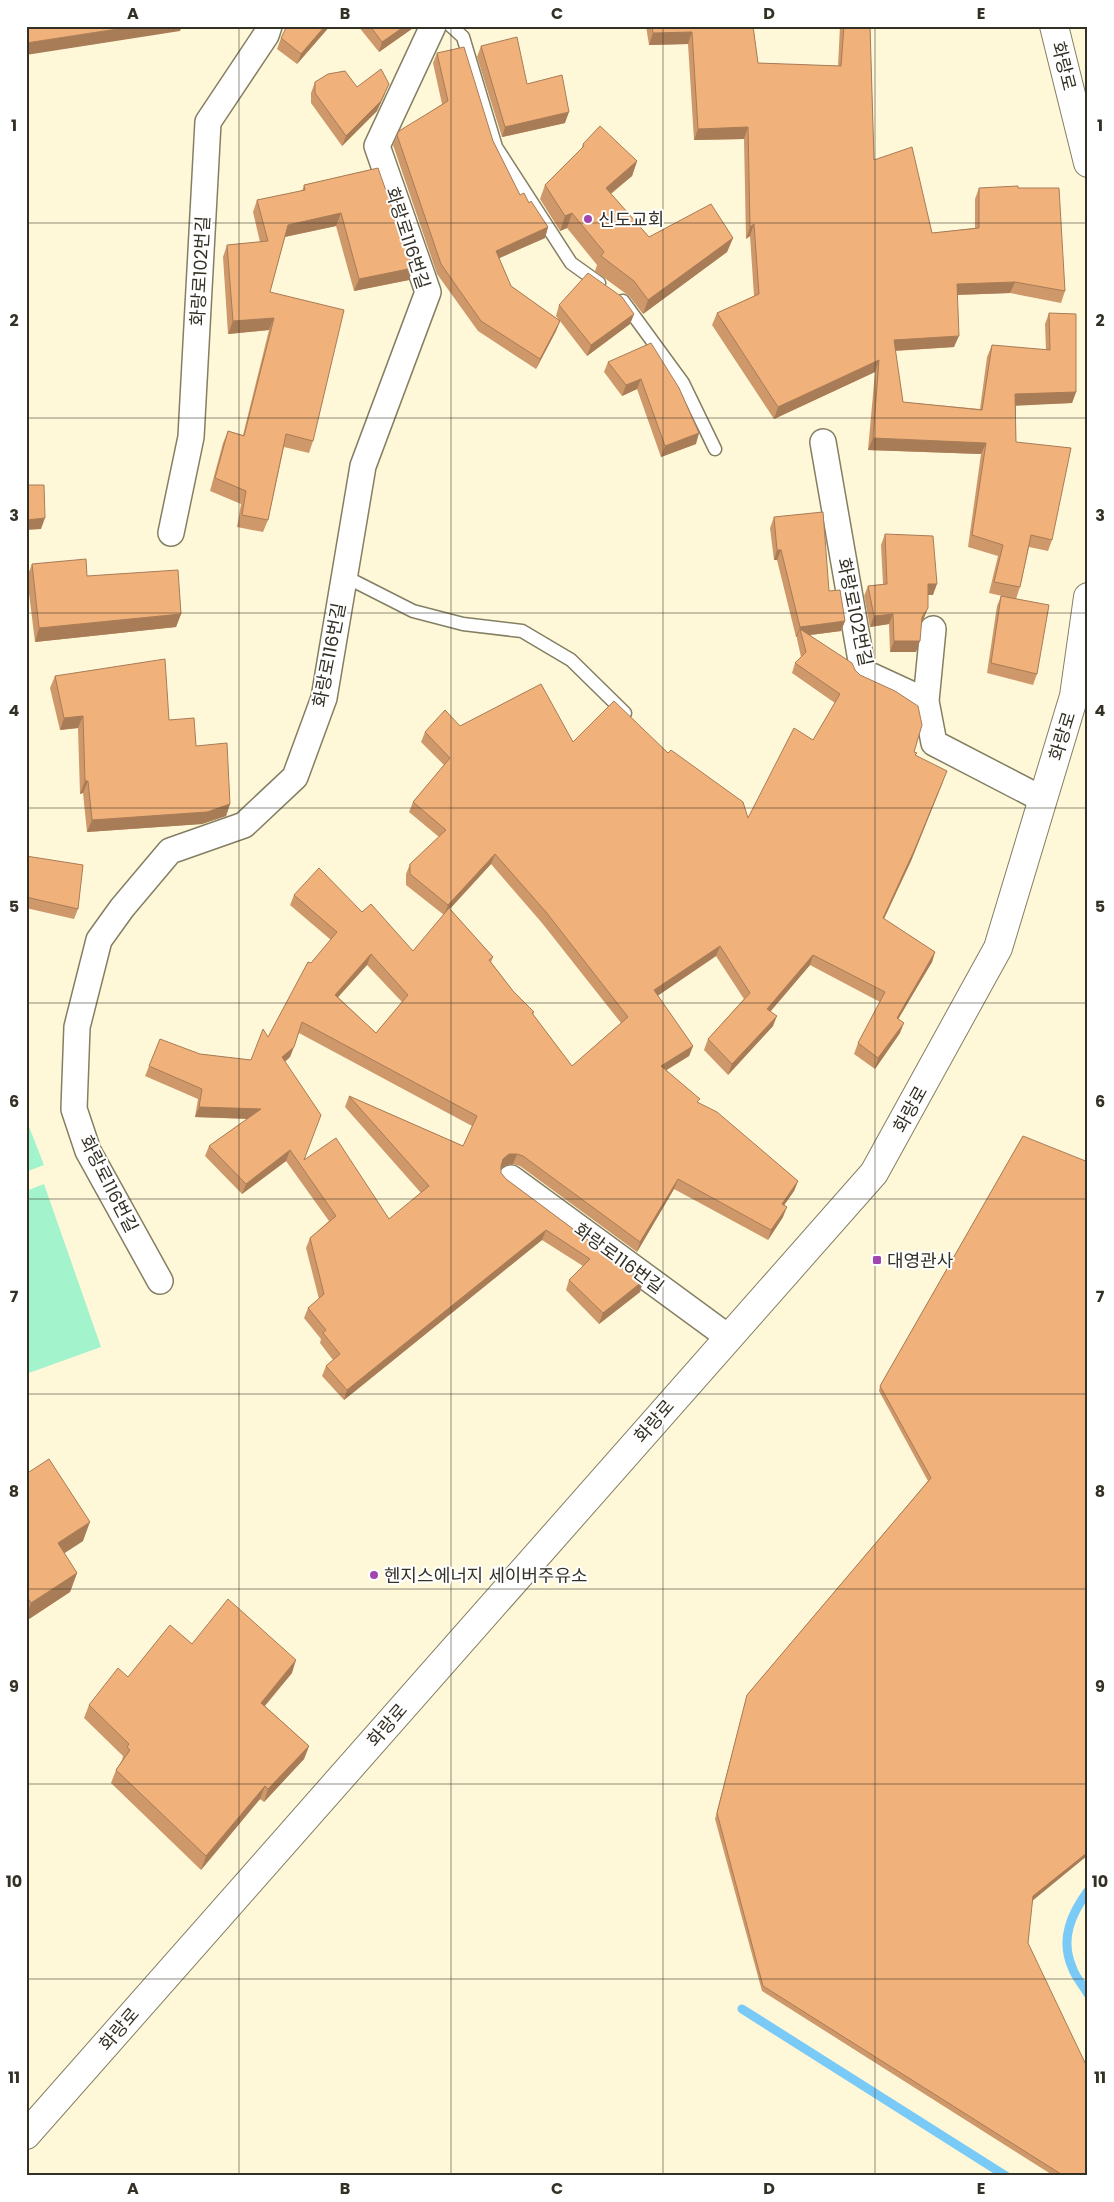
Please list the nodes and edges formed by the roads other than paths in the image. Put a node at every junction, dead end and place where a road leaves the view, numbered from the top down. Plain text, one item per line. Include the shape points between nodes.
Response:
1 (269, 26) edge
2 (433, 26) edge
3 (450, 26) edge
4 (1054, 26) edge
5 (1088, 163) edge
6 (823, 442) dead end
7 (715, 449) dead end
8 (171, 533) dead end
9 (344, 576) junction
10 (1088, 597) edge
11 (933, 629) dead end
12 (926, 701) junction
13 (636, 724) edge
14 (1042, 799) junction
15 (511, 1178) dead end
16 (160, 1281) dead end
17 (728, 1337) junction
18 (26, 2135) edge

1 - 8 street, 화랑로102번길 via 266,36 208,122 191,437
2 - 9 street, 화랑로116번길 via 377,146 428,292 363,466
3 - 7 lane via 463,37 496,147 571,263 624,302 683,383
4 - 5 main road, 화랑로
6 - 12 street, 화랑로102번길 via 863,672
9 - 13 lane via 413,611 463,624 522,631 570,660
9 - 16 street, 화랑로116번길 via 324,698 295,777 244,825 170,851 99,940 78,1027 74,1109 88,1151
10 - 14 main road, 화랑로 via 1074,696
11 - 12 street
12 - 14 street via 934,743
14 - 17 main road, 화랑로 via 998,948 874,1173
15 - 17 street, 화랑로116번길
17 - 18 main road, 화랑로

